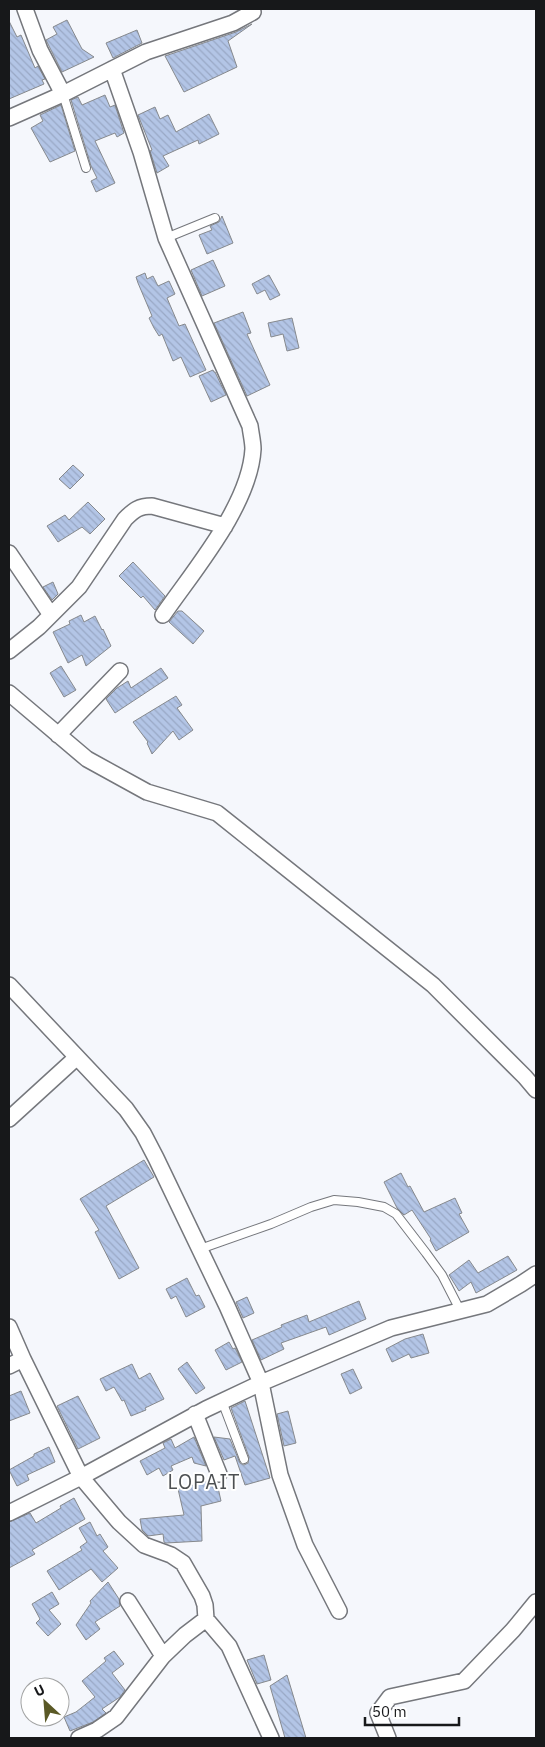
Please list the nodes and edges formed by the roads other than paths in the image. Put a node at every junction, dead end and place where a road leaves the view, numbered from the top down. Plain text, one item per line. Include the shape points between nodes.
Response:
1 (25, 9) edge
2 (253, 12) dead end
3 (112, 69) junction
4 (63, 94) junction
5 (9, 118) edge
6 (86, 168) dead end
7 (215, 218) dead end
8 (166, 238) junction
9 (225, 526) junction
10 (9, 553) edge
11 (51, 615) junction
12 (163, 615) dead end
13 (9, 651) edge
14 (120, 671) dead end
15 (9, 693) edge
16 (58, 735) junction
17 (9, 985) edge
18 (77, 1058) junction
19 (536, 1090) edge
20 (9, 1119) edge
21 (200, 1249) junction
22 (536, 1274) edge
23 (460, 1310) junction
24 (9, 1327) edge
25 (23, 1359) junction
26 (9, 1366) edge
27 (260, 1383) junction
28 (222, 1401) junction
29 (195, 1414) junction
30 (244, 1459) dead end
31 (219, 1474) dead end
32 (81, 1477) junction
33 (9, 1513) edge
34 (128, 1601) dead end
35 (536, 1602) edge
36 (339, 1611) dead end
37 (206, 1619) junction
38 (163, 1656) junction
39 (79, 1738) edge
40 (272, 1738) edge
41 (388, 1738) edge

1 - 4 street via 40,50
2 - 3 street via 146,52
3 - 4 street
3 - 8 street
4 - 5 street
4 - 6 lane
7 - 8 lane
8 - 9 street via 250,426 253,448 250,469
9 - 11 street via 143,506 125,519 79,587
9 - 12 street
10 - 11 street
11 - 13 street
14 - 16 street
15 - 16 street
16 - 19 street via 87,759 147,792 217,813 433,985
17 - 18 street
18 - 20 street
18 - 21 street via 126,1109 142,1133
21 - 23 lane via 334,1200 384,1207 396,1214 426,1252
21 - 27 street
22 - 23 street via 487,1304
23 - 27 street via 391,1328
24 - 25 street
25 - 26 street
25 - 32 street
27 - 28 street
27 - 36 street via 280,1476 305,1545
28 - 29 street
28 - 30 lane
29 - 31 street
29 - 32 street
32 - 33 street
32 - 37 street via 144,1546 171,1555 183,1563 202,1596
34 - 38 street
35 - 41 street via 464,1681 390,1697 378,1713
37 - 38 street
37 - 40 street via 229,1646
38 - 39 street via 116,1718

